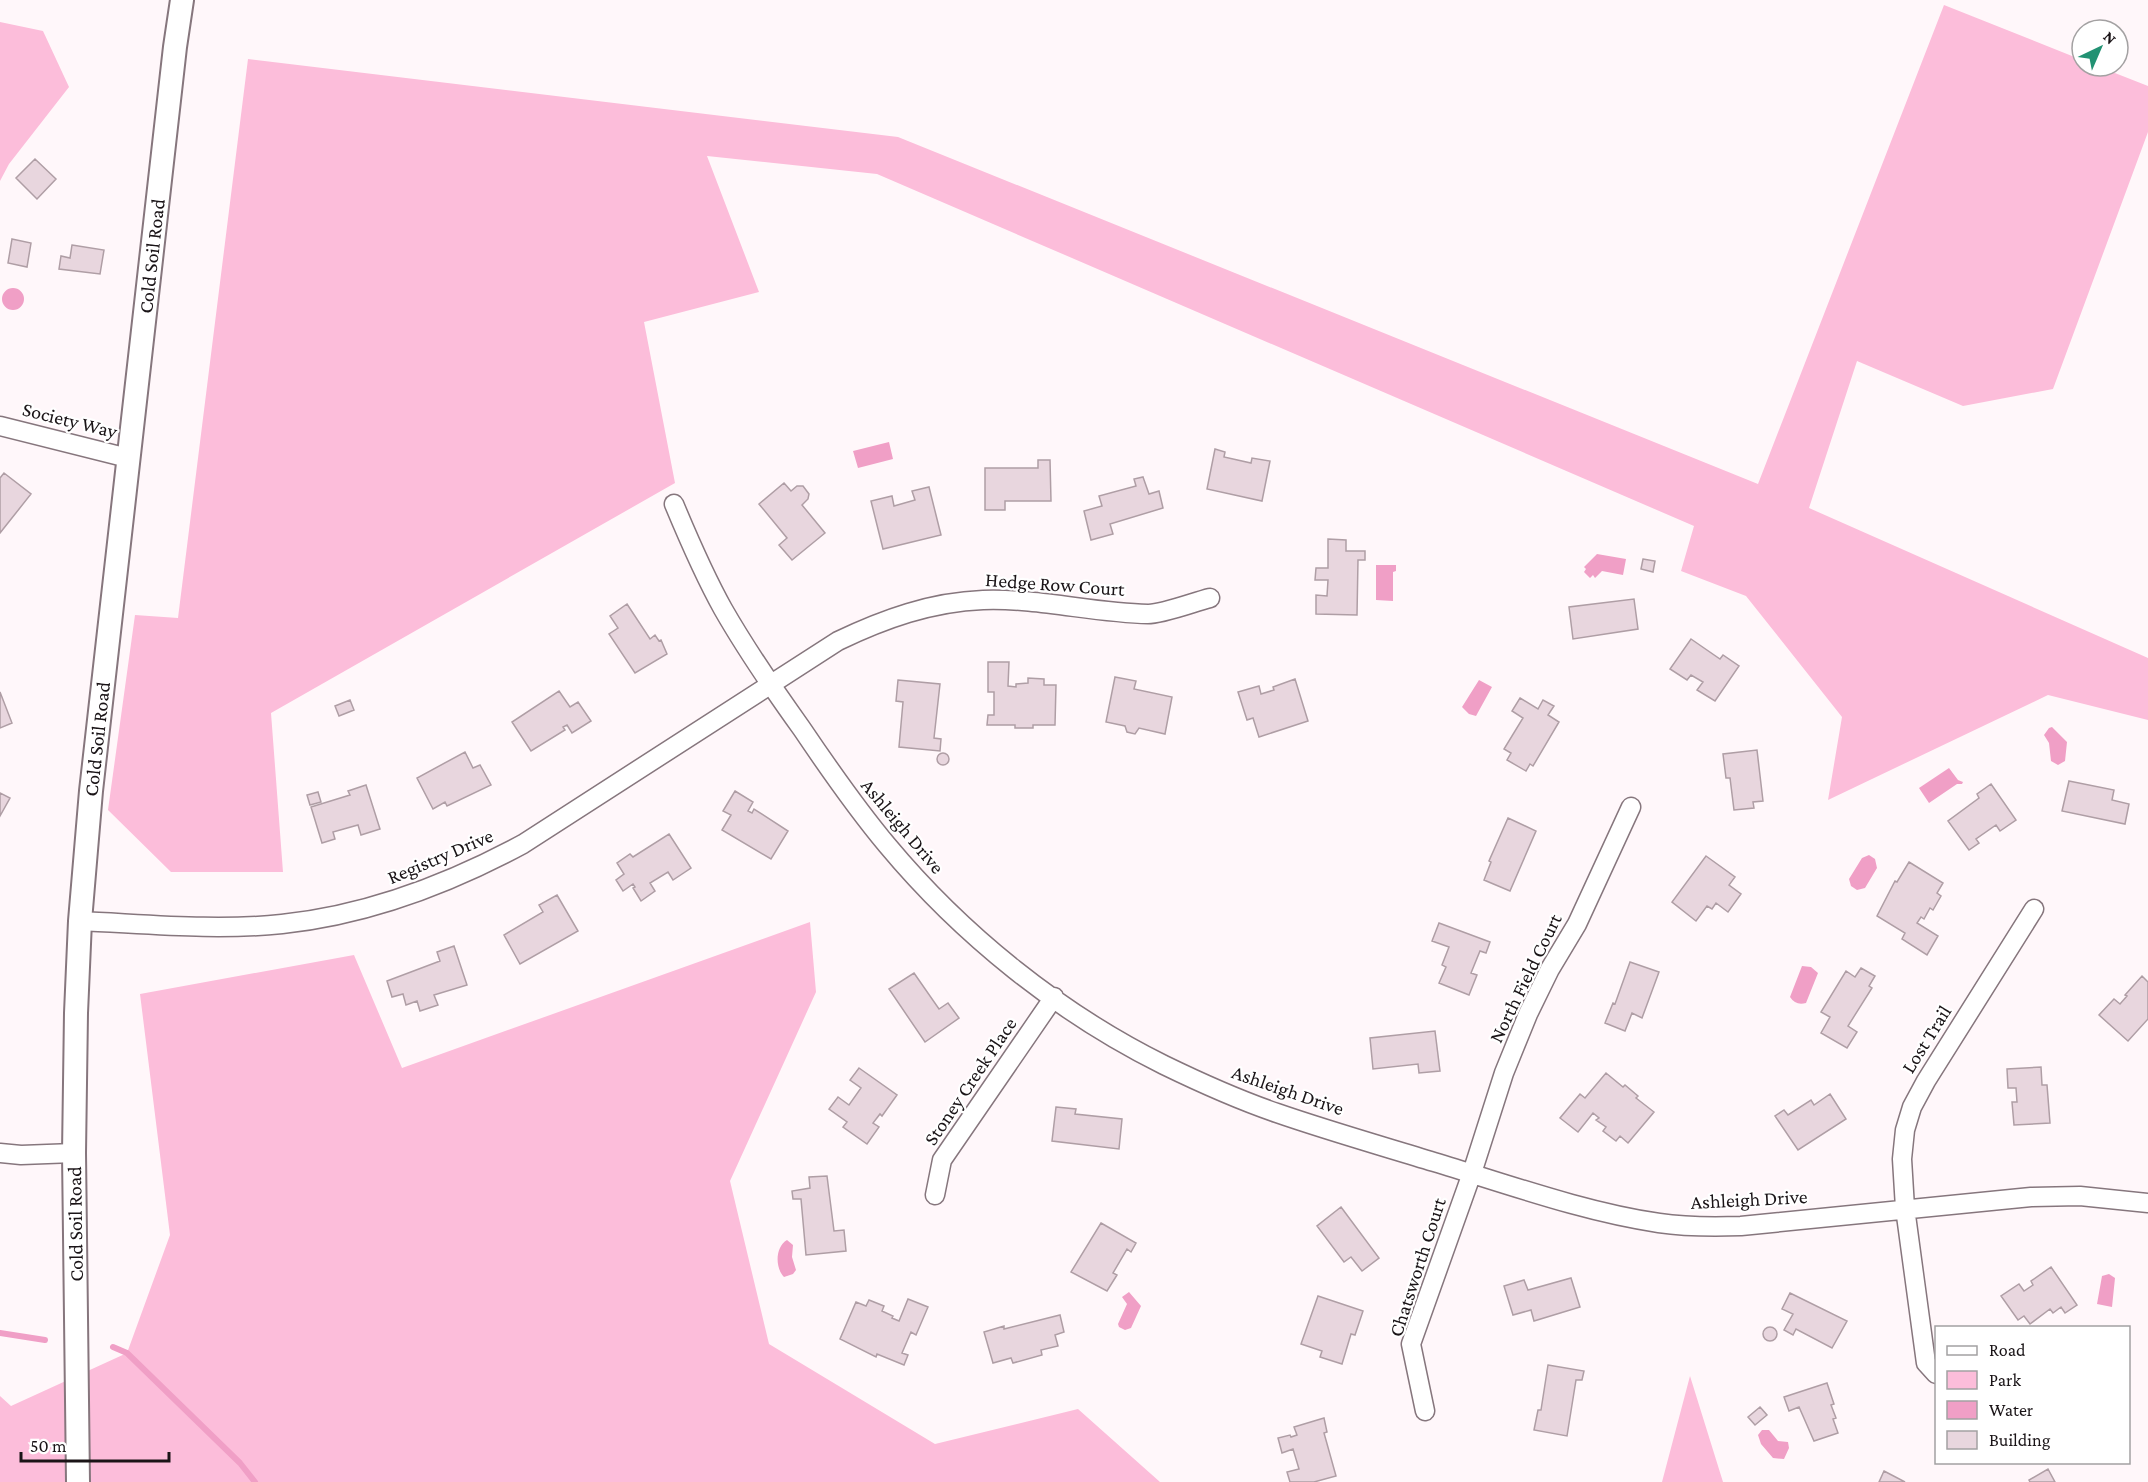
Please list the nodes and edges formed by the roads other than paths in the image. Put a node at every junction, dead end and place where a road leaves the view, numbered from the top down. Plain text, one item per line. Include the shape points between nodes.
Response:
1 (182, 0) edge
2 (0, 426) edge
3 (128, 458) junction
4 (674, 504) dead end
5 (1210, 598) dead end
6 (770, 683) junction
7 (1631, 807) dead end
8 (2034, 909) dead end
9 (80, 921) junction
10 (1053, 997) junction
11 (0, 1153) edge
12 (74, 1153) junction
13 (1472, 1173) junction
14 (934, 1195) dead end
15 (2148, 1203) edge
16 (1905, 1208) junction
17 (1935, 1373) edge
18 (1425, 1411) dead end
19 (78, 1482) edge

1 - 3 street, Cold Soil Road
2 - 3 street, Society Way
3 - 9 street, Cold Soil Road
4 - 6 street, Ashleigh Drive via 723,608
5 - 6 street, Hedge Row Court via 1150,614 1023,601 942,604 869,626
6 - 9 street, Registry Drive via 523,844 431,889 372,907 281,924 199,926
6 - 10 street, Ashleigh Drive via 849,798 895,855 990,948
7 - 13 street, North Field Court via 1577,924 1528,1014 1504,1073
8 - 16 street, Lost Trail via 1912,1107 1902,1159
9 - 12 street, Cold Soil Road
10 - 13 street, Ashleigh Drive via 1161,1063 1218,1090 1278,1113
10 - 14 street, Stoney Creek Place via 942,1160
11 - 12 street
12 - 19 street, Cold Soil Road
13 - 16 street, Ashleigh Drive via 1616,1216 1662,1224 1741,1226
13 - 18 street, Chatsworth Court via 1411,1344
15 - 16 street, Ashleigh Drive via 2080,1196 2031,1197
16 - 17 street, Lost Trail via 1926,1363

